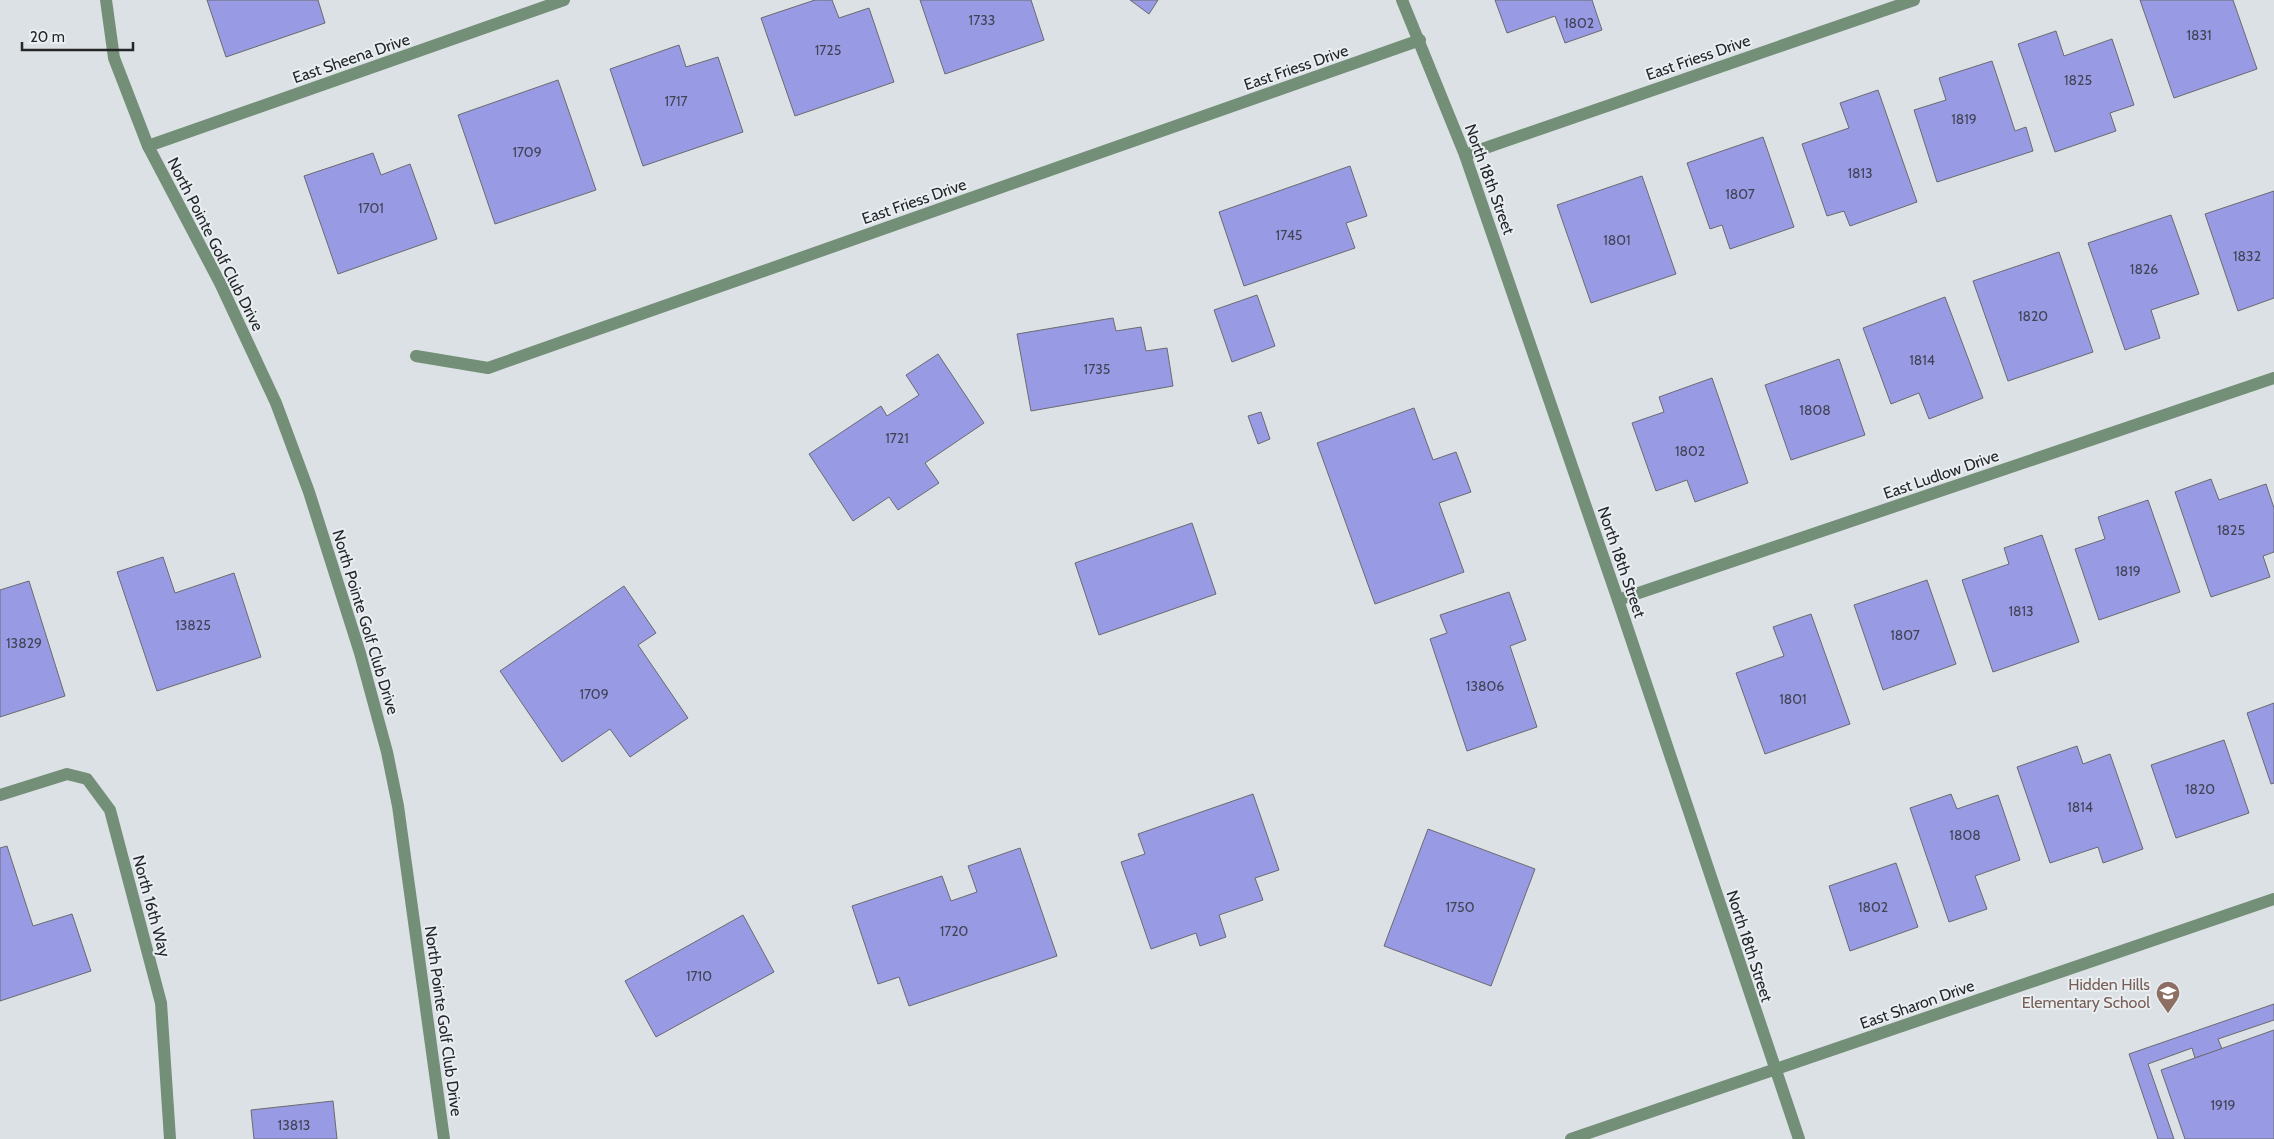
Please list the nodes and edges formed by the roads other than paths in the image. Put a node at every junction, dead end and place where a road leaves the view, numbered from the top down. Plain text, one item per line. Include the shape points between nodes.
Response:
1 (106, 0) edge
2 (564, 0) edge
3 (1402, 0) edge
4 (1914, 0) edge
5 (1420, 40) junction
6 (148, 146) junction
7 (1465, 155) junction
8 (416, 356) dead end
9 (2274, 378) edge
10 (1618, 600) junction
11 (0, 795) edge
12 (2274, 899) edge
13 (1775, 1070) junction
14 (170, 1139) edge
15 (444, 1139) edge
16 (1571, 1139) edge
17 (1798, 1139) edge

1 - 6 street, North Pointe Golf Club Drive via 114,58
2 - 6 street, East Sheena Drive
3 - 5 street, North 18th Street
4 - 7 street, East Friess Drive
5 - 7 street, North 18th Street
5 - 8 street, East Friess Drive via 488,368
6 - 15 street, North Pointe Golf Club Drive via 220,283 276,402 309,492 360,653 398,806
7 - 10 street, North 18th Street
9 - 10 street, East Ludlow Drive
10 - 13 street, North 18th Street
11 - 14 street, North 16th Way via 67,774 87,778 110,810 161,1003
12 - 13 street, East Sharon Drive
13 - 16 street, East Sharon Drive
13 - 17 street, North 18th Street

